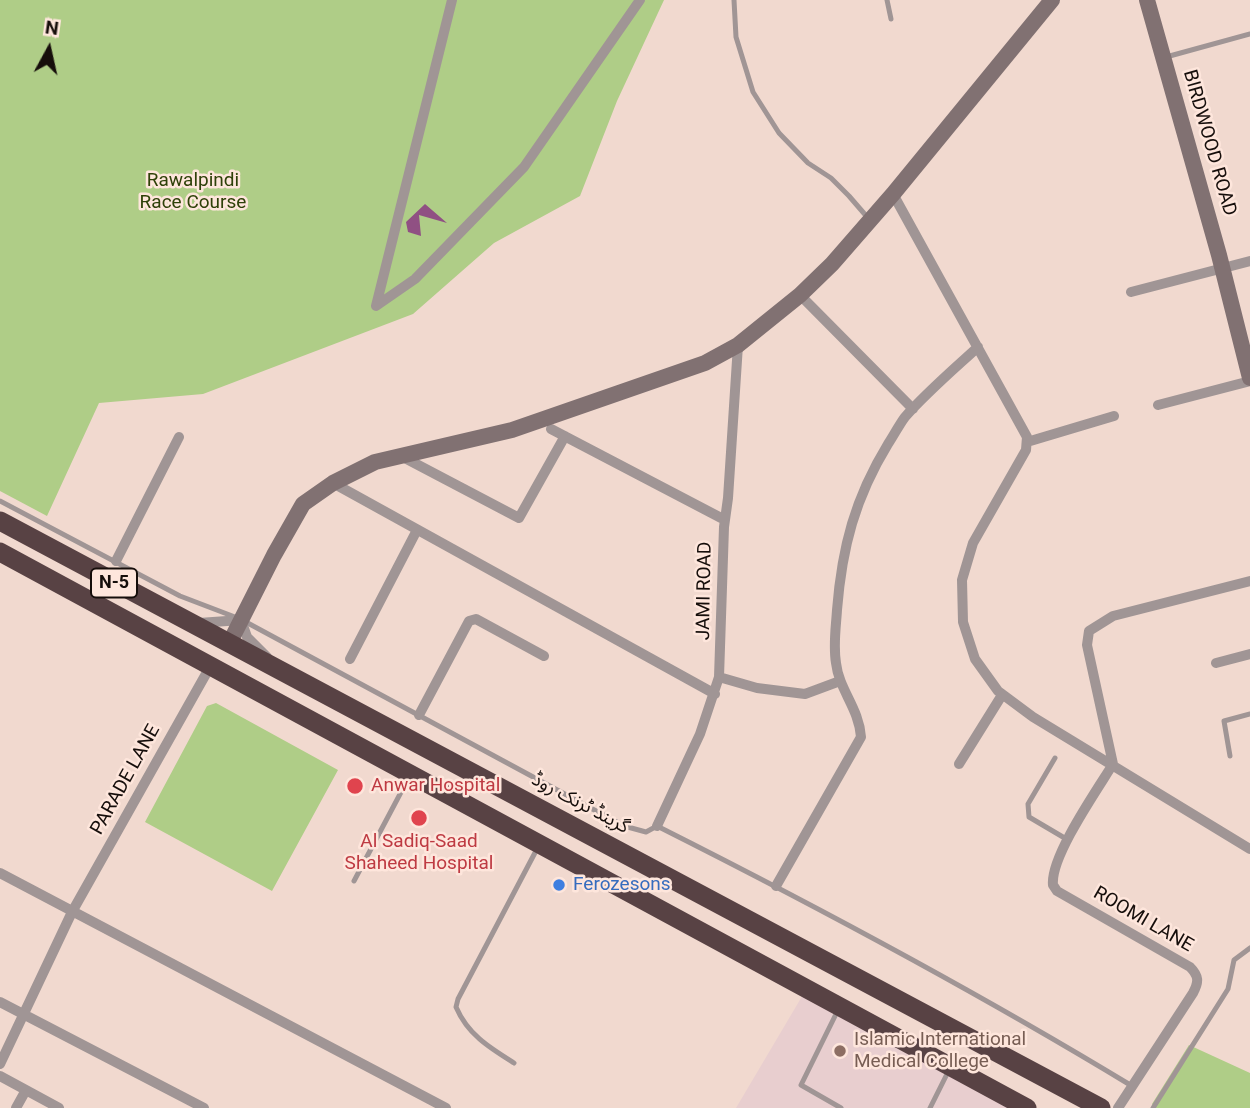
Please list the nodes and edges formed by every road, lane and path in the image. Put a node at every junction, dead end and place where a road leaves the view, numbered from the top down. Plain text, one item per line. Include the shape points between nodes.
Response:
1 (452, 0) edge
2 (640, 0) edge
3 (734, 0) edge
4 (887, 0) edge
5 (1052, 0) edge
6 (1146, 1) edge
7 (891, 19) dead end
8 (1250, 34) edge
9 (1163, 58) junction
10 (893, 194) junction
11 (870, 221) junction
12 (1250, 261) edge
13 (1222, 268) junction
14 (1131, 292) dead end
15 (800, 295) junction
16 (738, 345) junction
17 (978, 347) junction
18 (1250, 379) edge
19 (1158, 405) dead end
20 (914, 409) junction
21 (1114, 416) dead end
22 (551, 429) dead end
23 (179, 436) dead end
24 (565, 436) junction
25 (1027, 442) junction
26 (401, 456) junction
27 (333, 483) junction
28 (0, 500) edge
29 (724, 520) junction
30 (0, 522) edge
31 (417, 530) junction
32 (0, 552) edge
33 (116, 561) junction
34 (1250, 581) edge
35 (241, 620) junction
36 (190, 623) junction
37 (229, 644) junction
38 (1250, 654) edge
39 (544, 656) dead end
40 (350, 659) dead end
41 (1216, 663) dead end
42 (211, 665) junction
43 (280, 669) junction
44 (719, 677) junction
45 (840, 681) junction
46 (715, 694) junction
47 (1002, 695) junction
48 (1250, 714) edge
49 (419, 715) junction
50 (1230, 756) dead end
51 (1055, 758) dead end
52 (960, 764) dead end
53 (1113, 764) junction
54 (411, 774) junction
55 (657, 826) junction
56 (1068, 840) junction
57 (540, 844) junction
58 (1250, 849) edge
59 (0, 873) edge
60 (354, 881) dead end
61 (776, 886) junction
62 (72, 912) junction
63 (1250, 948) edge
64 (0, 1002) edge
65 (840, 1007) junction
66 (23, 1014) junction
67 (514, 1063) dead end
68 (0, 1064) edge
69 (950, 1067) junction
70 (0, 1076) edge
71 (1132, 1086) junction
72 (26, 1090) junction
73 (16, 1108) edge
74 (59, 1108) edge
75 (204, 1108) edge
76 (446, 1108) edge
77 (841, 1108) edge
78 (930, 1108) edge
79 (1027, 1108) edge
80 (1101, 1108) edge
81 (1118, 1108) edge
82 (1153, 1108) edge

1 - 2 street via 376,306 415,279 524,167
3 - 11 lane via 736,37 753,92 779,133 849,195
4 - 7 lane
5 - 10 street
6 - 9 street, BIRDWOOD ROAD
8 - 9 lane
9 - 13 street, BIRDWOOD ROAD
10 - 11 street
10 - 17 street
11 - 15 street
12 - 13 street
13 - 14 street
13 - 18 street, BIRDWOOD ROAD
15 - 16 street
15 - 20 street
16 - 26 street via 705,363 512,430
16 - 29 street, JAMI ROAD
17 - 20 street
17 - 25 street
18 - 19 street
20 - 45 street via 872,470 847,533 834,645
21 - 25 street
22 - 24 street
23 - 33 street
24 - 26 street via 519,518
24 - 29 street
25 - 47 street via 973,543 962,580 963,622 975,659
26 - 27 street via 375,462
27 - 31 street
27 - 35 street via 303,504
28 - 33 lane
29 - 44 street, JAMI ROAD
30 - 36 highway, گرینڈ ٹرنک روڈ / N-5
31 - 40 street
31 - 46 street
32 - 42 highway, N-5
33 - 35 lane via 180,596
34 - 53 street via 1113,616 1089,631 1087,645
35 - 36 street
35 - 37 street
35 - 43 street via 247,637
35 - 49 lane
36 - 37 highway, گرینڈ ٹرنک روڈ / N-5
37 - 43 highway, گرینڈ ٹرنک روڈ / N-5
38 - 41 street
39 - 49 street via 476,619 468,621
42 - 54 highway, N-5
42 - 62 street, PARADE LANE
43 - 80 highway, گرینڈ ٹرنک روڈ / N-5
44 - 45 street via 805,694
44 - 46 street, JAMI ROAD
45 - 61 street via 855,707 861,737
46 - 55 street, JAMI ROAD
47 - 52 street
47 - 53 street
48 - 50 lane via 1224,721
49 - 55 lane via 624,826 646,832
51 - 56 lane via 1027,811 1029,817
53 - 56 street, ROOMI LANE
53 - 58 street
54 - 57 highway, N-5
54 - 60 lane
55 - 61 lane
56 - 71 street, ROOMI LANE via 1052,878 1058,891 1190,967 1198,977 1194,993
57 - 65 highway, N-5
57 - 67 lane via 456,1007 474,1035
59 - 62 street
61 - 71 lane
62 - 66 street, PARADE LANE
62 - 76 street
63 - 82 lane via 1234,960 1228,989
64 - 66 street
65 - 69 highway, N-5
65 - 77 lane via 801,1084
66 - 68 street, PARADE LANE
66 - 75 street
69 - 78 lane
69 - 79 highway, N-5
70 - 72 street
71 - 81 street, ROOMI LANE
72 - 73 street
72 - 74 street

